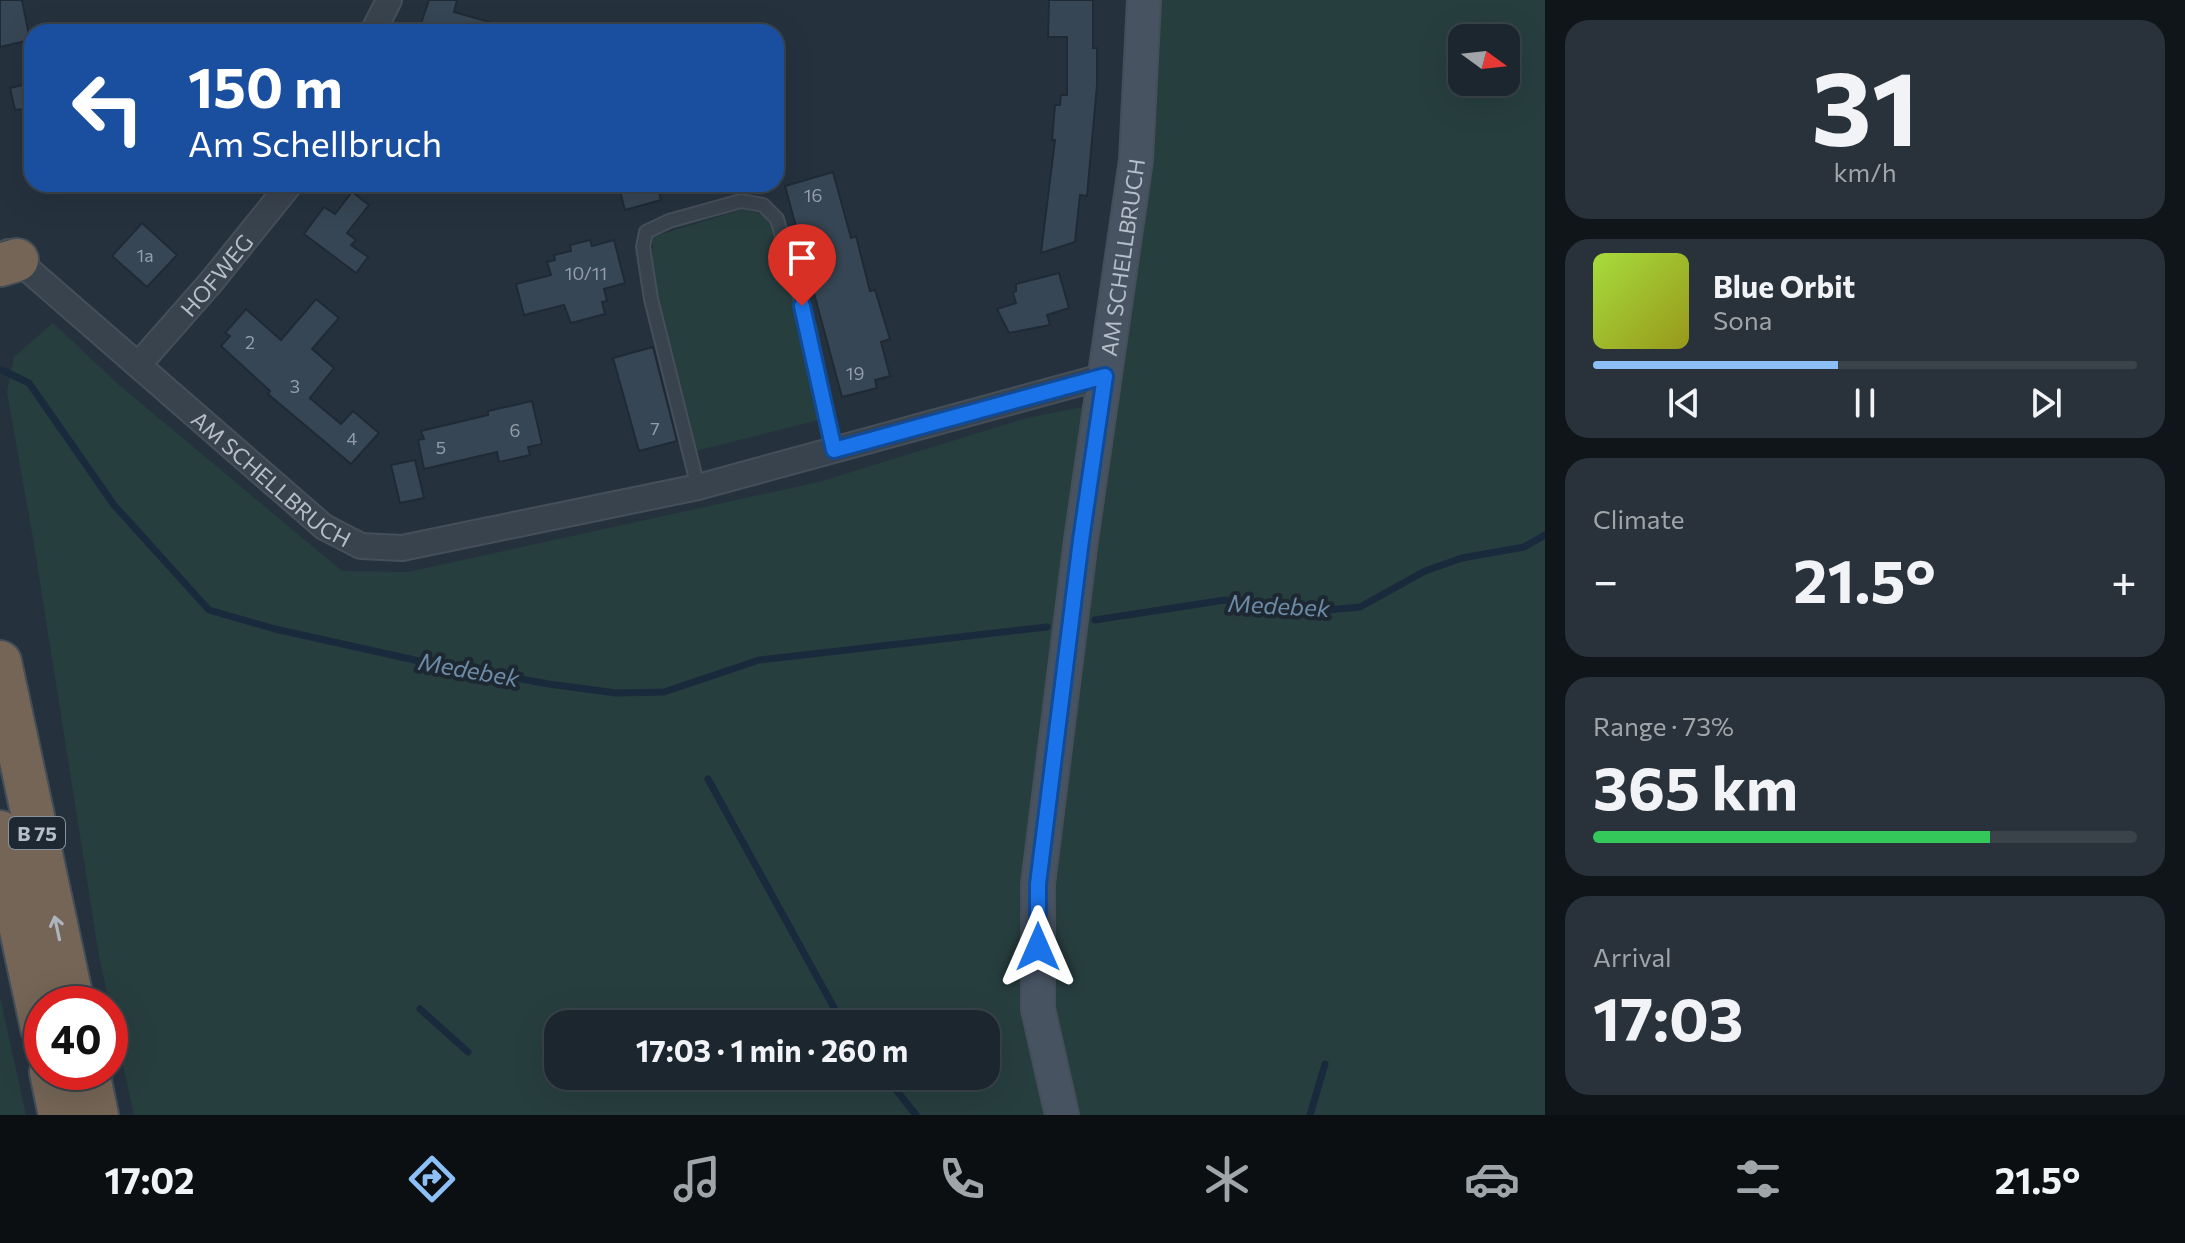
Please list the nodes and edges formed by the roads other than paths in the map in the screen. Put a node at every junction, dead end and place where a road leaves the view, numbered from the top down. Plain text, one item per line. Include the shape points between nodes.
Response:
1 (389, 0) edge
2 (1144, 0) edge
3 (377, 24) edge
4 (284, 192) edge
5 (6, 257) edge
6 (139, 364) junction
7 (1105, 376) junction
8 (834, 450) junction
9 (698, 487) junction
10 (0, 662) edge
11 (0, 832) edge
12 (33, 986) edge
13 (69, 986) edge
14 (55, 1090) edge
15 (92, 1090) edge
16 (60, 1115) edge
17 (97, 1115) edge
18 (1062, 1115) edge

1 - 3 street
2 - 7 street, AM SCHELLBRUCH via 1136,160
4 - 6 street, HOFWEG
5 - 6 street, AM SCHELLBRUCH
6 - 9 street, AM SCHELLBRUCH via 324,527 361,546 402,548
7 - 8 street, AM SCHELLBRUCH
7 - 18 street via 1038,884 1038,1009
8 - 9 street, AM SCHELLBRUCH
8 - 9 lane via 810,331 777,219 763,205 741,201 657,226 646,232 643,247 663,353
13 -> 10 highway, B 75
11 - 12 highway, B 75
14 - 16 highway
15 - 17 highway

